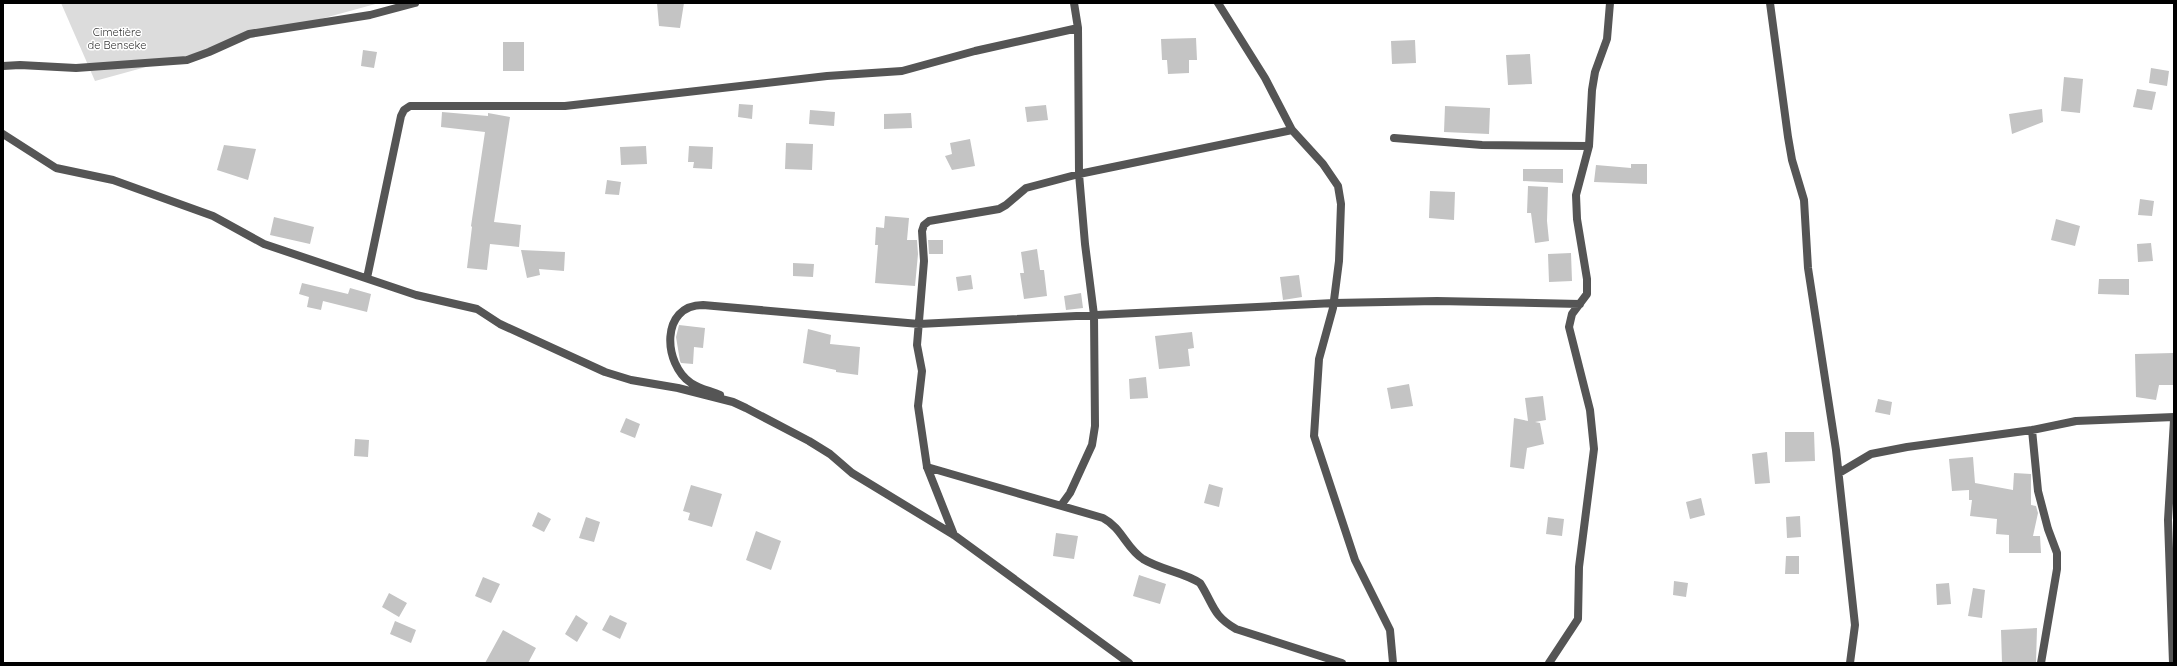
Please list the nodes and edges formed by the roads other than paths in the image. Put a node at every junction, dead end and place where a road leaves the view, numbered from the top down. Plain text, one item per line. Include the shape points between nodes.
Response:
1 (414, 3) edge
2 (1074, 3) edge
3 (1218, 3) edge
4 (1610, 3) edge
5 (1770, 3) edge
6 (1078, 28) junction
7 (3, 66) edge
8 (1292, 130) junction
9 (3, 134) edge
10 (1394, 138) dead end
11 (1589, 146) junction
12 (1079, 174) junction
13 (367, 278) junction
14 (1334, 303) junction
15 (1580, 304) junction
16 (1094, 315) junction
17 (919, 324) junction
18 (733, 402) junction
19 (2174, 417) edge
20 (2174, 420) edge
21 (2032, 430) junction
22 (927, 467) junction
23 (1839, 473) junction
24 (1062, 504) junction
25 (954, 535) junction
26 (1129, 663) edge
27 (1342, 663) edge
28 (1393, 663) edge
29 (1549, 663) edge
30 (1850, 663) edge
31 (2041, 663) edge
32 (2173, 663) edge

1 - 7 street via 370,15 249,34 187,60 76,68
2 - 6 street
3 - 8 street via 1265,78
4 - 11 street via 1607,39 1595,72 1592,90
5 - 23 street via 1788,138 1804,200 1808,268
6 - 12 street
6 - 13 street via 902,70 827,76 565,106 410,106 401,116
8 - 12 street
8 - 14 street via 1323,164 1338,186 1341,204 1339,261
9 - 13 street via 56,168 113,180 213,216 264,244
10 - 11 street via 1482,145
11 - 15 street via 1576,195 1577,219 1587,279 1587,294
12 - 16 street
12 - 17 street via 1026,188 999,209 929,221 924,225
13 - 18 street via 416,295 477,309 500,324 605,372
14 - 15 street
14 - 16 street
14 - 28 street via 1319,359 1315,443 1355,560 1388,625
15 - 29 street via 1572,314 1569,327 1590,410 1594,449 1580,567 1578,619
16 - 17 street
16 - 24 street via 1094,436 1070,493
17 - 18 street via 703,305 684,309 678,315 670,334 672,355 677,366 692,384
17 - 22 street via 917,345 922,371 918,406
18 - 25 street via 809,441 830,454 852,473
19 - 21 street via 2076,421
20 - 32 street via 2168,520
21 - 23 street via 1871,454
21 - 31 street via 2038,491 2057,553 2057,570
22 - 24 street
22 - 25 street
23 - 30 street via 1855,625
24 - 27 street via 1114,523 1133,550 1143,559 1200,583 1222,621 1236,629
25 - 26 street

